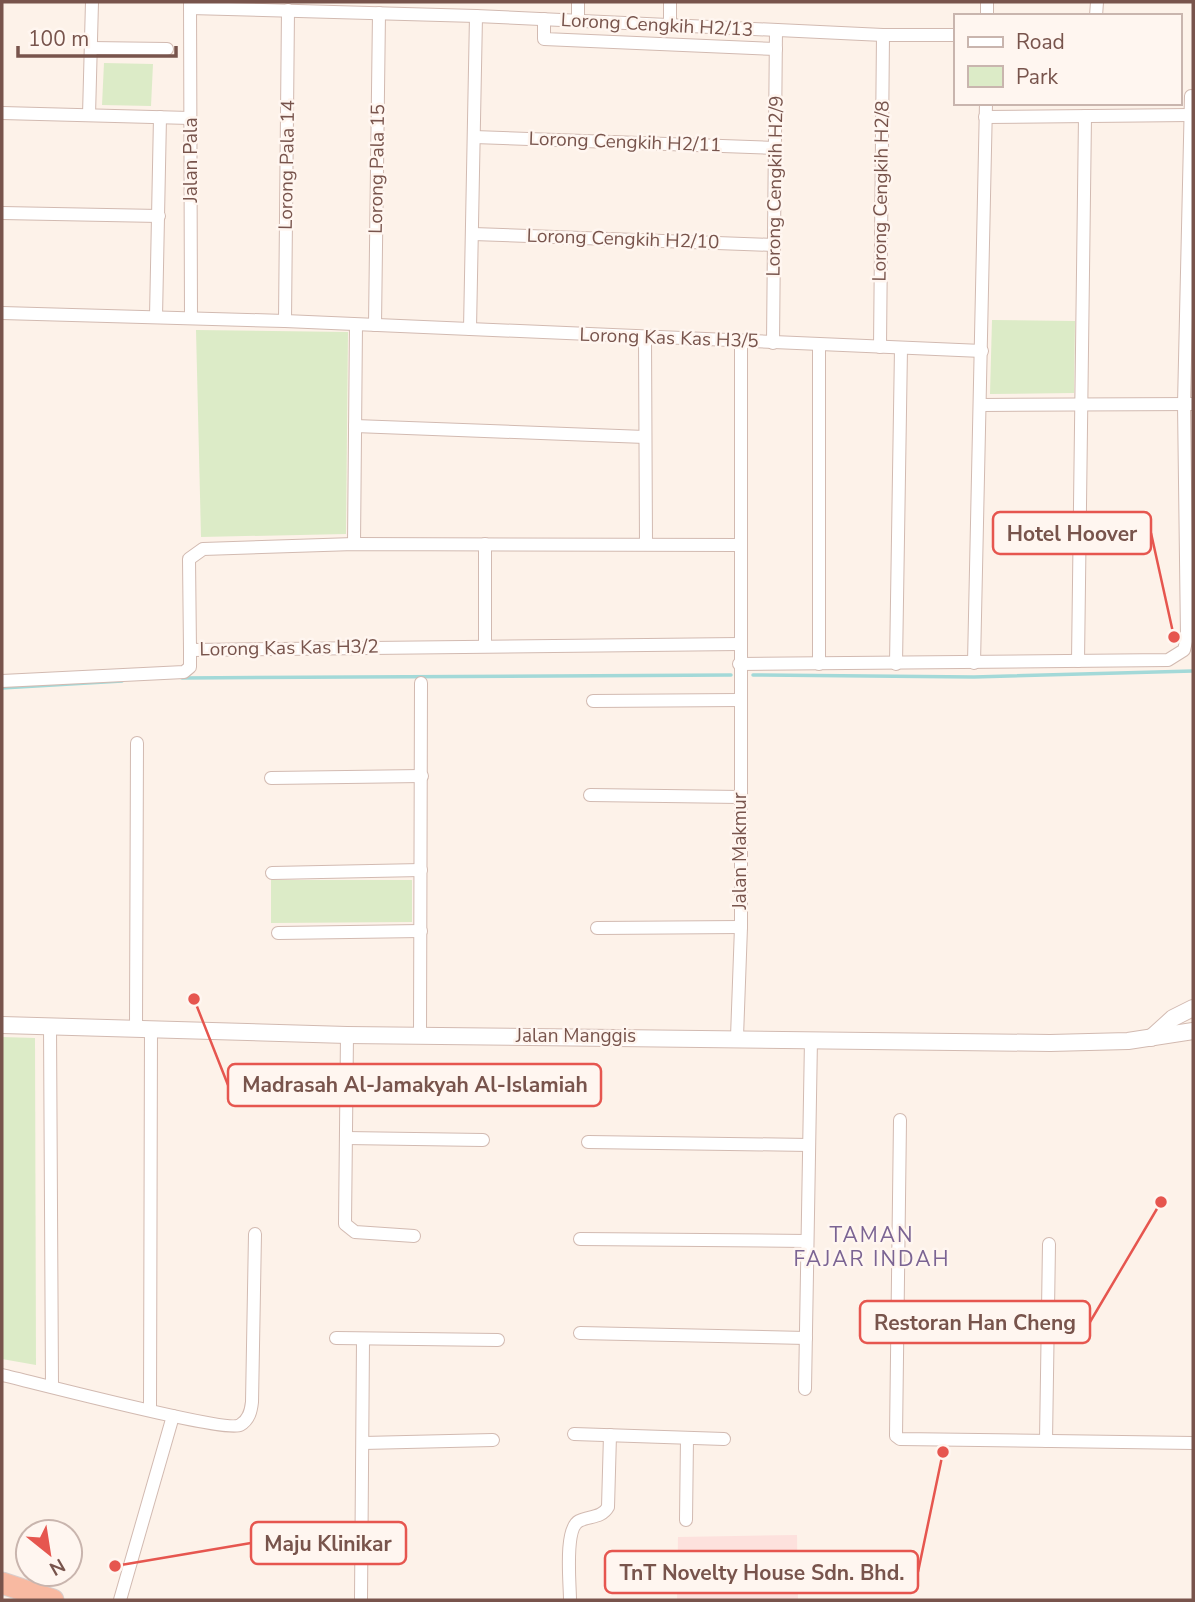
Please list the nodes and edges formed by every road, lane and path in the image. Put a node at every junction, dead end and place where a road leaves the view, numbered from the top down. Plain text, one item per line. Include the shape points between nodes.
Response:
1 (92, 2) edge
2 (578, 2) edge
3 (670, 2) edge
4 (190, 5) edge
5 (288, 10) junction
6 (379, 13) junction
7 (476, 16) junction
8 (544, 19) junction
9 (578, 21) junction
10 (654, 25) junction
11 (670, 26) junction
12 (776, 30) junction
13 (954, 34) edge
14 (883, 35) junction
15 (653, 44) junction
16 (91, 48) junction
17 (776, 48) junction
18 (167, 49) dead end
19 (1188, 96) edge
20 (986, 105) edge
21 (2, 113) edge
22 (89, 115) junction
23 (1191, 115) junction
24 (1085, 116) junction
25 (160, 117) junction
26 (985, 117) junction
27 (191, 118) junction
28 (474, 137) junction
29 (775, 148) junction
30 (2, 213) edge
31 (159, 216) junction
32 (1191, 226) edge
33 (473, 234) junction
34 (774, 245) junction
35 (2, 313) edge
36 (156, 317) junction
37 (191, 318) junction
38 (285, 321) junction
39 (356, 325) junction
40 (375, 326) junction
41 (470, 329) junction
42 (645, 338) junction
43 (741, 341) junction
44 (773, 342) junction
45 (819, 345) junction
46 (880, 347) junction
47 (901, 348) junction
48 (982, 351) junction
49 (1189, 404) edge
50 (981, 405) junction
51 (1082, 405) junction
52 (355, 426) junction
53 (645, 437) junction
54 (354, 544) junction
55 (485, 544) junction
56 (646, 544) junction
57 (740, 545) junction
58 (1190, 573) edge
59 (739, 644) junction
60 (485, 646) junction
61 (190, 650) junction
62 (1078, 661) junction
63 (974, 663) junction
64 (739, 664) junction
65 (819, 664) junction
66 (896, 664) junction
67 (2, 681) edge
68 (421, 683) dead end
69 (739, 699) junction
70 (593, 701) dead end
71 (137, 743) dead end
72 (422, 776) junction
73 (271, 778) dead end
74 (590, 796) dead end
75 (740, 797) junction
76 (421, 870) junction
77 (272, 873) dead end
78 (741, 927) junction
79 (597, 928) dead end
80 (421, 931) junction
81 (278, 933) dead end
82 (1193, 1008) edge
83 (2, 1025) edge
84 (50, 1026) junction
85 (143, 1028) junction
86 (1193, 1031) edge
87 (347, 1035) junction
88 (420, 1036) junction
89 (737, 1037) junction
90 (1151, 1038) junction
91 (811, 1039) junction
92 (900, 1120) dead end
93 (346, 1138) junction
94 (483, 1140) dead end
95 (588, 1142) dead end
96 (809, 1145) junction
97 (255, 1234) dead end
98 (414, 1236) dead end
99 (580, 1239) dead end
100 (807, 1241) junction
101 (1049, 1244) dead end
102 (896, 1328) junction
103 (951, 1330) dead end
104 (580, 1333) dead end
105 (336, 1338) dead end
106 (806, 1338) junction
107 (363, 1340) junction
108 (498, 1340) dead end
109 (2, 1375) edge
110 (52, 1386) junction
111 (805, 1389) dead end
112 (150, 1409) junction
113 (173, 1416) junction
114 (574, 1434) dead end
115 (610, 1435) junction
116 (687, 1438) junction
117 (724, 1439) dead end
118 (493, 1440) dead end
119 (1046, 1441) junction
120 (363, 1443) junction
121 (1193, 1443) edge
122 (686, 1520) dead end
123 (2, 1583) edge
124 (53, 1600) edge
125 (120, 1600) edge
126 (361, 1600) edge
127 (570, 1600) edge

1 - 16 street
2 - 9 street
3 - 11 street
4 - 5 street, Lorong Cengkih H2/13
4 - 27 street, Jalan Pala
5 - 6 street, Lorong Cengkih H2/13
5 - 38 street, Lorong Pala 14
6 - 7 street, Lorong Cengkih H2/13
6 - 40 street, Lorong Pala 15
7 - 8 street, Lorong Cengkih H2/13
7 - 28 street
8 - 9 street, Lorong Cengkih H2/13
8 - 15 street via 544,39
9 - 10 street, Lorong Cengkih H2/13
10 - 11 street, Lorong Cengkih H2/13
10 - 15 street
11 - 12 street, Lorong Cengkih H2/13
12 - 14 street, Lorong Cengkih H2/13
12 - 17 street, Lorong Cengkih H2/9
13 - 14 street, Lorong Cengkih H2/13
14 - 46 street, Lorong Cengkih H2/8
15 - 17 street
16 - 18 street
16 - 22 street
17 - 29 street, Lorong Cengkih H2/9
19 - 23 street
20 - 26 street
21 - 22 street
22 - 25 street
23 - 24 street
23 - 32 street
24 - 26 street
24 - 51 street
25 - 27 street
25 - 31 street
26 - 48 street
27 - 37 street, Jalan Pala
28 - 29 street, Lorong Cengkih H2/11
28 - 33 street
29 - 34 street, Lorong Cengkih H2/9
30 - 31 street
31 - 36 street
32 - 49 street
33 - 34 street, Lorong Cengkih H2/10
33 - 41 street
34 - 44 street, Lorong Cengkih H2/9
35 - 36 street, Lorong Kas Kas H3/5
36 - 37 street, Lorong Kas Kas H3/5
37 - 38 street, Lorong Kas Kas H3/5
38 - 39 street, Lorong Kas Kas H3/5
39 - 40 street, Lorong Kas Kas H3/5
39 - 52 street
40 - 41 street, Lorong Kas Kas H3/5
41 - 42 street, Lorong Kas Kas H3/5
42 - 43 street, Lorong Kas Kas H3/5
42 - 53 street
43 - 44 street, Lorong Kas Kas H3/5
43 - 57 street, Jalan Makmur
44 - 45 street, Lorong Kas Kas H3/5
45 - 46 street, Lorong Kas Kas H3/5
45 - 65 street
46 - 47 street, Lorong Kas Kas H3/5
47 - 48 street, Lorong Kas Kas H3/5
47 - 66 street
48 - 50 street
49 - 51 street
49 - 58 street
50 - 51 street
50 - 63 street
51 - 62 street
52 - 53 street
52 - 54 street
53 - 56 street
54 - 55 street, Lorong Kas Kas H3/2
54 - 61 street, Lorong Kas Kas H3/2 via 195,552 189,559
55 - 56 street, Lorong Kas Kas H3/2
55 - 60 street
56 - 57 street, Lorong Kas Kas H3/2
57 - 59 street, Jalan Makmur
58 - 62 street via 1187,642 1177,656 1168,660
59 - 60 street, Lorong Kas Kas H3/2
59 - 64 street, Jalan Makmur
60 - 61 street, Lorong Kas Kas H3/2
61 - 67 street via 190,667 184,672
62 - 63 street
63 - 66 street
64 - 65 street
64 - 69 street, Jalan Makmur
65 - 66 street
68 - 72 street
69 - 70 street
69 - 75 street, Jalan Makmur
71 - 85 street
72 - 73 street
72 - 76 street
74 - 75 street
75 - 78 street, Jalan Makmur
76 - 77 street
76 - 80 street
78 - 79 street
78 - 89 street, Jalan Makmur
80 - 81 street
80 - 88 street
82 - 90 street
83 - 84 street, Jalan Manggis
84 - 85 street, Jalan Manggis
84 - 110 street
85 - 87 street, Jalan Manggis
85 - 112 street
86 - 90 street, Jalan Manggis
87 - 88 street, Jalan Manggis
87 - 93 street
88 - 89 street, Jalan Manggis
89 - 91 street, Jalan Manggis
90 - 91 street, Jalan Manggis via 1050,1043
91 - 96 street
92 - 102 street
93 - 94 street
93 - 98 street via 344,1211 348,1229
95 - 96 street
96 - 100 street
97 - 113 street via 250,1416 240,1425 225,1427
99 - 100 street
100 - 106 street
101 - 119 street
102 - 103 street
102 - 119 street via 896,1436
104 - 106 street
105 - 107 street
106 - 111 street
107 - 108 street
107 - 120 street
109 - 110 street
110 - 112 street
112 - 113 street
113 - 125 street
114 - 115 street
115 - 116 street
115 - 127 street via 608,1507 578,1521 570,1534
116 - 117 street
116 - 122 street
118 - 120 street
119 - 121 street
120 - 126 street
123 - 124 highway

